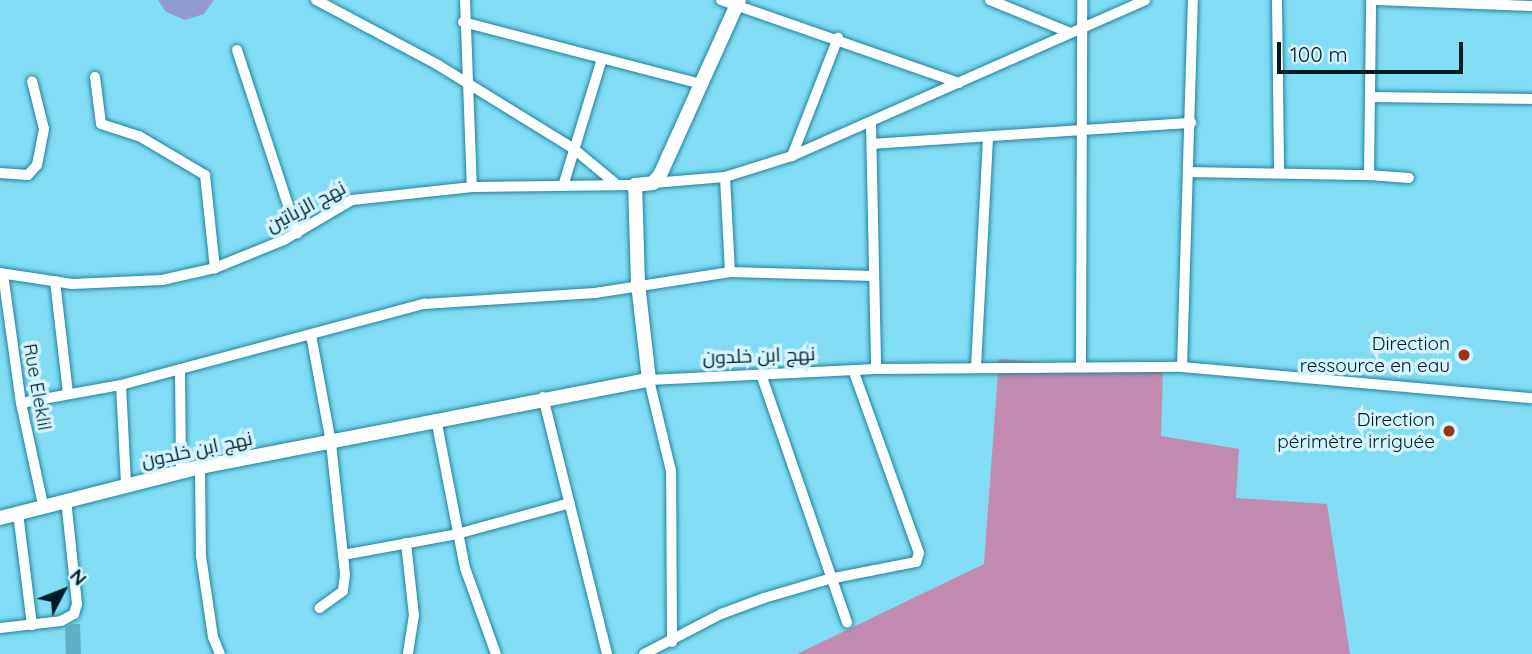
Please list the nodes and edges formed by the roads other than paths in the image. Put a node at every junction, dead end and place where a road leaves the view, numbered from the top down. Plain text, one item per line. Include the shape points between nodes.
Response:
1 (316, 0) edge
2 (465, 0) edge
3 (722, 0) edge
4 (990, 0) edge
5 (1082, 0) edge
6 (1145, 0) edge
7 (1194, 0) edge
8 (1277, 0) edge
9 (1373, 0) edge
10 (738, 3) edge
11 (1532, 6) edge
12 (463, 22) junction
13 (1081, 26) junction
14 (1068, 32) junction
15 (838, 38) junction
16 (237, 50) dead end
17 (601, 59) junction
18 (95, 77) dead end
19 (32, 81) dead end
20 (465, 83) junction
21 (960, 83) junction
22 (701, 84) junction
23 (1372, 97) junction
24 (1532, 99) edge
25 (1191, 123) junction
26 (872, 124) junction
27 (1084, 131) junction
28 (989, 138) junction
29 (872, 144) junction
30 (574, 149) junction
31 (792, 156) junction
32 (1279, 170) junction
33 (0, 173) edge
34 (1189, 173) junction
35 (1369, 175) junction
36 (725, 177) junction
37 (1409, 178) dead end
38 (564, 183) junction
39 (615, 183) junction
40 (653, 183) junction
41 (635, 186) junction
42 (472, 187) junction
43 (296, 233) junction
44 (215, 268) junction
45 (730, 272) junction
46 (1, 274) edge
47 (874, 276) junction
48 (55, 281) junction
49 (638, 284) junction
50 (3, 313) edge
51 (310, 335) junction
52 (1081, 366) junction
53 (976, 367) junction
54 (1182, 367) junction
55 (180, 369) junction
56 (876, 369) junction
57 (854, 372) junction
58 (761, 374) junction
59 (649, 380) junction
60 (121, 385) junction
61 (68, 394) junction
62 (543, 397) junction
63 (1532, 398) edge
64 (21, 403) junction
65 (436, 419) junction
66 (331, 443) junction
67 (200, 467) junction
68 (181, 471) junction
69 (126, 485) junction
70 (66, 500) junction
71 (569, 503) junction
72 (43, 505) junction
73 (18, 513) junction
74 (0, 518) edge
75 (457, 534) junction
76 (406, 543) junction
77 (342, 555) junction
78 (829, 579) junction
79 (320, 608) dead end
80 (847, 623) dead end
81 (32, 625) junction
82 (0, 628) edge
83 (672, 642) junction
84 (220, 654) edge
85 (408, 654) edge
86 (496, 654) edge
87 (607, 654) edge
88 (644, 654) edge

1 - 20 street
2 - 12 street
3 - 10 street
4 - 14 street
5 - 13 street
6 - 13 street
7 - 25 street
8 - 32 street
9 - 11 street
9 - 23 street
10 - 15 street
10 - 22 street
12 - 17 street
12 - 20 street
13 - 14 street
13 - 27 street
14 - 21 street
15 - 21 street
15 - 31 street
16 - 43 street
17 - 22 street
17 - 30 street
18 - 44 street via 100,124 139,136 205,175
19 - 33 street via 44,129 37,165 25,176
20 - 30 street
20 - 42 street
21 - 26 street
22 - 40 street via 672,152
23 - 24 street
23 - 35 street
25 - 27 street
25 - 34 street
26 - 29 street
26 - 31 street
27 - 28 street
27 - 52 street
28 - 29 street
28 - 53 street
29 - 47 street
30 - 38 street
30 - 39 street
31 - 36 street
32 - 34 street
32 - 35 street
34 - 54 street
35 - 37 street
36 - 40 street
36 - 45 street
38 - 39 street, نهج الزياتين
38 - 42 street, نهج الزياتين
39 - 41 street, نهج الزياتين
40 - 41 street
41 - 49 street
42 - 43 street, نهج الزياتين via 352,200
43 - 44 street, نهج الزياتين
44 - 48 street, نهج الزياتين via 162,281
45 - 47 street
45 - 49 street
46 - 48 street, نهج الزياتين
46 - 50 street, Rue Eleklil
47 - 56 street
48 - 61 street
49 - 51 street via 513,301 424,304
49 - 59 street
50 - 64 street, Rue Eleklil
51 - 55 street
51 - 66 street
52 - 53 street, نهج ابن خلدون
52 - 54 street, نهج ابن خلدون
53 - 56 street, نهج ابن خلدون
54 - 63 street, نهج ابن خلدون
55 - 60 street
55 - 68 street
56 - 57 street, نهج ابن خلدون
57 - 58 street, نهج ابن خلدون
57 - 78 street via 919,553 911,565
58 - 59 street, نهج ابن خلدون
58 - 78 street
59 - 62 street, نهج ابن خلدون
59 - 83 street via 671,471
60 - 61 street
60 - 69 street
61 - 64 street
62 - 65 street, نهج ابن خلدون
62 - 71 street
64 - 72 street, Rue Eleklil
65 - 66 street, نهج ابن خلدون
65 - 75 street
66 - 67 street, نهج ابن خلدون
66 - 77 street
67 - 68 street, نهج ابن خلدون
67 - 84 street via 201,556 213,637
68 - 69 street, نهج ابن خلدون
69 - 70 street, نهج ابن خلدون
70 - 72 street, نهج ابن خلدون
70 - 81 street via 77,604 69,618
71 - 75 street
71 - 87 street
72 - 73 street, نهج ابن خلدون
73 - 74 street, نهج ابن خلدون
73 - 81 street
75 - 76 street
75 - 86 street
76 - 77 street
76 - 85 street via 414,615
77 - 79 street via 342,591
78 - 80 street
78 - 83 street via 721,614
81 - 82 street
83 - 88 street

